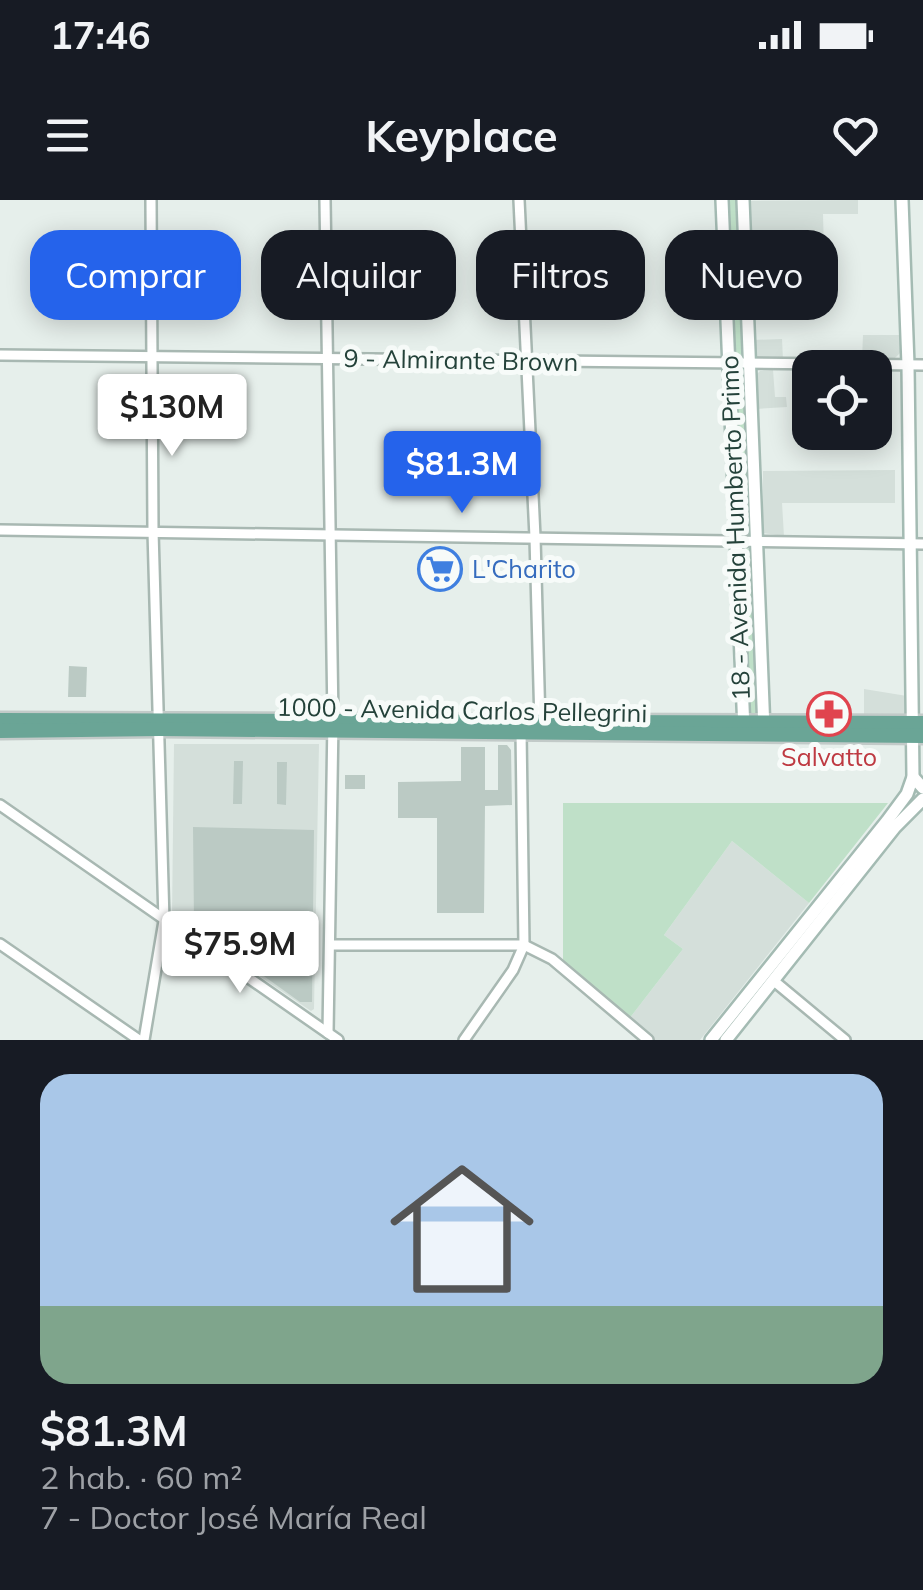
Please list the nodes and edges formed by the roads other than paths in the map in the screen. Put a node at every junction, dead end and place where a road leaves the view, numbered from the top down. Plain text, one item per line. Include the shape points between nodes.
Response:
1 (150, 200) edge
2 (325, 200) edge
3 (519, 200) edge
4 (722, 200) edge
5 (743, 200) edge
6 (902, 200) edge
7 (0, 355) edge
8 (152, 355) junction
9 (328, 358) junction
10 (525, 362) junction
11 (728, 362) junction
12 (750, 362) junction
13 (908, 365) junction
14 (923, 365) edge
15 (0, 530) edge
16 (153, 531) junction
17 (331, 534) junction
18 (536, 536) junction
19 (737, 541) junction
20 (757, 541) junction
21 (908, 544) junction
22 (923, 544) edge
23 (0, 720) edge
24 (159, 724) junction
25 (332, 726) junction
26 (540, 726) junction
27 (521, 727) junction
28 (744, 729) junction
29 (764, 729) junction
30 (918, 730) edge
31 (0, 731) edge
32 (912, 778) junction
33 (923, 788) edge
34 (923, 799) edge
35 (0, 806) edge
36 (164, 921) junction
37 (0, 944) edge
38 (524, 944) junction
39 (330, 945) junction
40 (774, 981) junction
41 (328, 1033) junction
42 (142, 1040) edge
43 (338, 1040) edge
44 (464, 1040) edge
45 (648, 1040) edge
46 (711, 1040) edge
47 (726, 1040) edge
48 (844, 1040) edge

1 - 8 street
2 - 9 street
3 - 10 street
4 - 11 main road, 18 - Avenida Humberto Primo
5 - 12 main road, 18 - Avenida Humberto Primo
6 - 13 main road
7 - 8 street, 9 - Almirante Brown
8 - 9 street, 9 - Almirante Brown
8 - 16 street
9 - 10 street, 9 - Almirante Brown
9 - 17 street
10 - 11 street, 9 - Almirante Brown
10 - 18 street
11 - 12 street, 9 - Almirante Brown
11 - 19 main road, 18 - Avenida Humberto Primo
12 - 13 street, 9 - Almirante Brown
12 - 20 main road, 18 - Avenida Humberto Primo
13 - 14 street, 9 - Almirante Brown
13 - 21 main road
15 - 16 street
16 - 17 street
16 - 24 street
17 - 18 street
17 - 25 street
18 - 19 street
18 - 26 street
19 - 20 street
19 - 28 main road, 18 - Avenida Humberto Primo
20 - 21 street
20 - 29 main road, 18 - Avenida Humberto Primo
21 - 22 street
21 - 30 main road
23 - 24 main road, 1000 - Avenida Carlos Pellegrini
24 - 25 main road, 1000 - Avenida Carlos Pellegrini
24 - 31 main road, 1000 - Avenida Carlos Pellegrini
24 - 36 street
25 - 27 main road, 1000 - Avenida Carlos Pellegrini
25 - 39 street
26 - 27 main road, 1000 - Avenida Carlos Pellegrini
26 - 28 main road, 1000 - Avenida Carlos Pellegrini
27 - 38 street
28 - 29 main road, 1000 - Avenida Carlos Pellegrini
29 - 30 main road, 1000 - Avenida Carlos Pellegrini
30 - 32 main road
32 - 33 main road
32 - 46 main road via 908,794
34 - 40 main road
35 - 36 street
36 - 41 street
36 - 42 street
37 - 42 street
38 - 39 street
38 - 44 street
38 - 45 street via 552,959
39 - 41 street
40 - 47 main road
40 - 48 street
41 - 43 street

